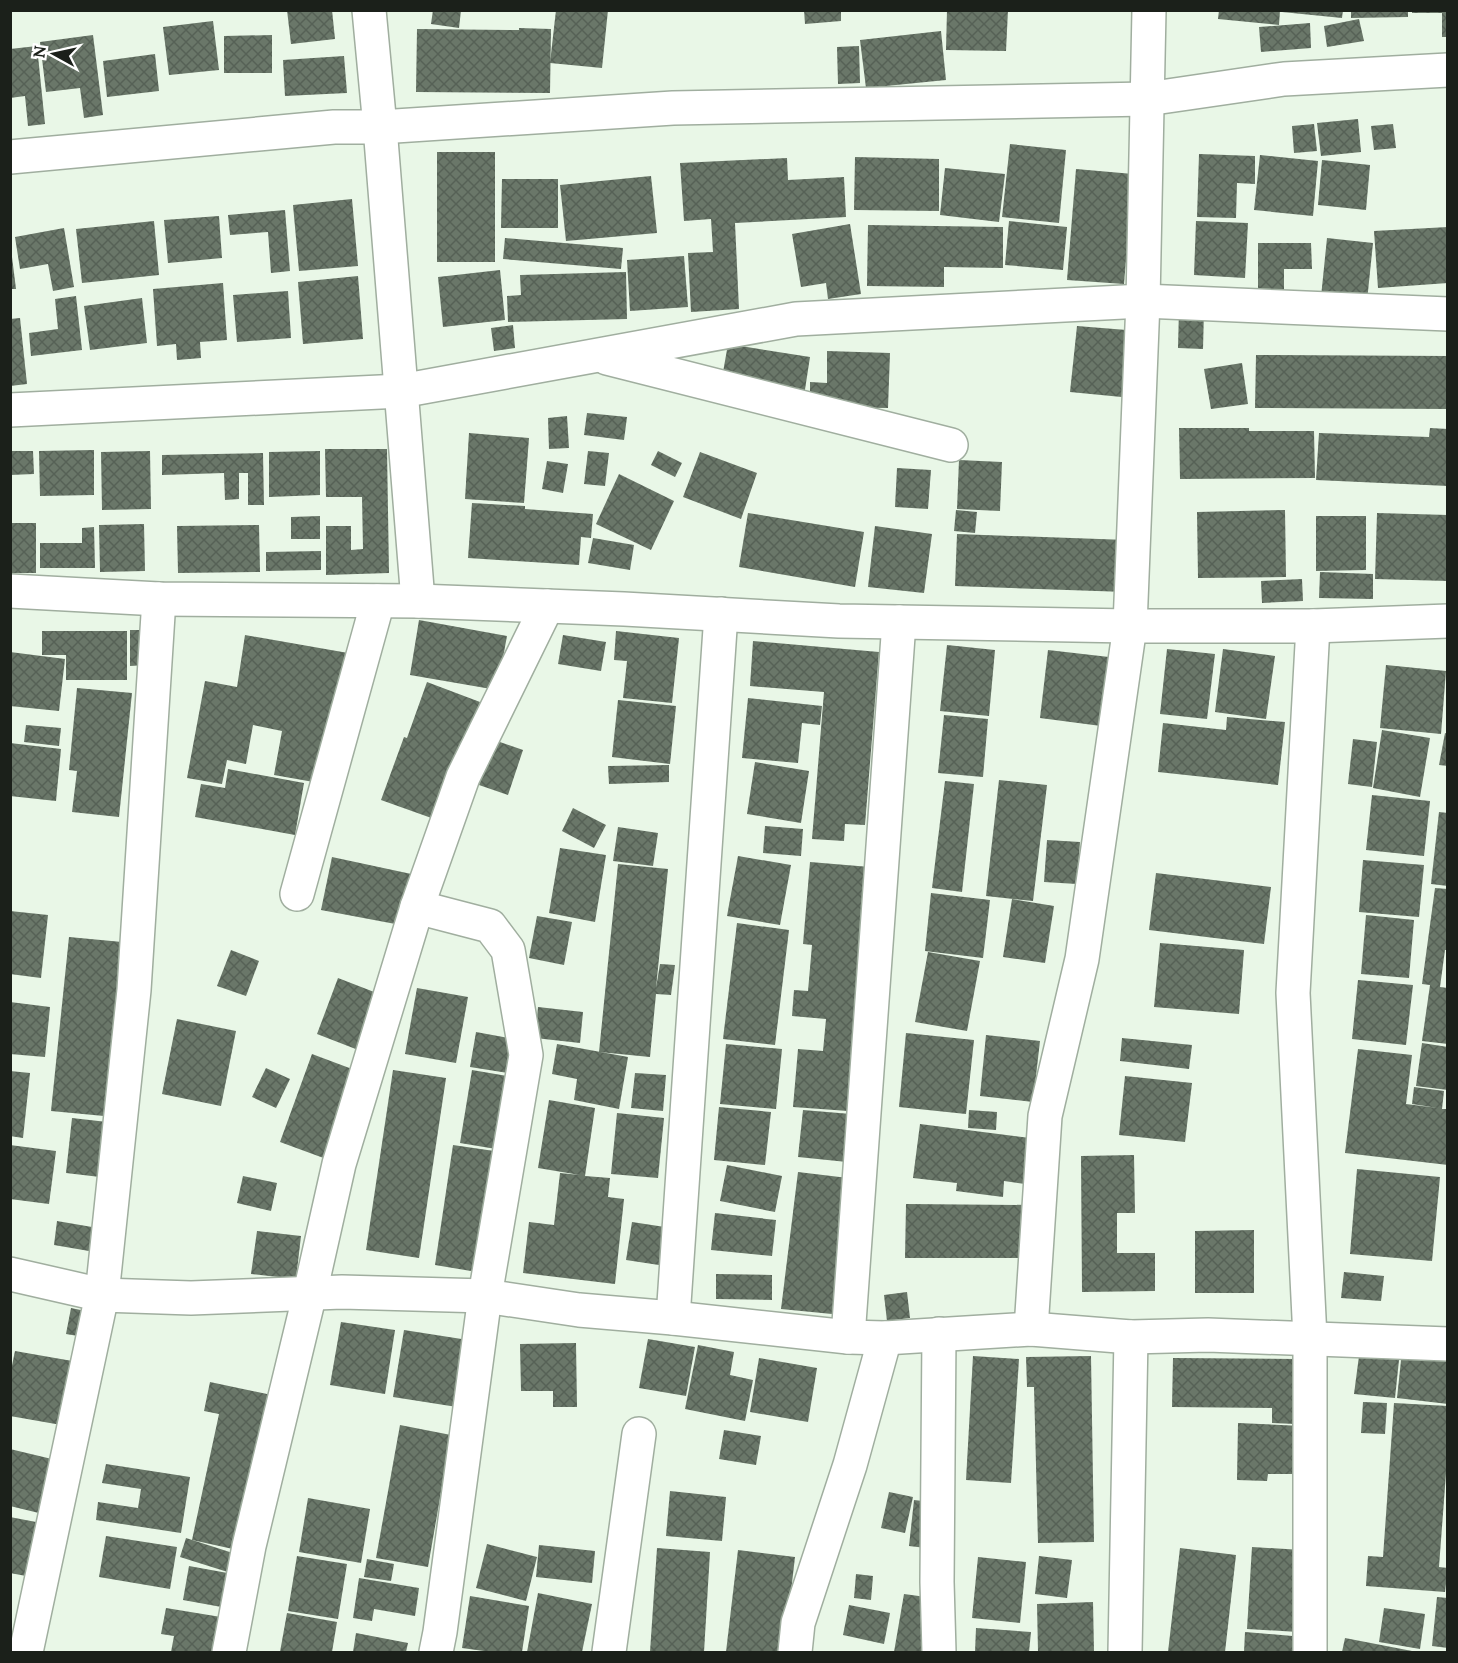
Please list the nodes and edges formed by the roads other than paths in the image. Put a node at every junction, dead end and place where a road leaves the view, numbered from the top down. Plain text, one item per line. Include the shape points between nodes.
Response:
1 (369, 10) edge
2 (1149, 10) edge
3 (1448, 70) edge
4 (1147, 99) junction
5 (380, 127) junction
6 (10, 157) edge
7 (1143, 301) junction
8 (1448, 314) edge
9 (595, 355) junction
10 (401, 391) junction
11 (10, 410) edge
12 (951, 445) dead end
13 (10, 591) edge
14 (159, 599) junction
15 (378, 601) junction
16 (418, 601) junction
17 (547, 606) junction
18 (721, 614) junction
19 (1448, 621) edge
20 (899, 622) junction
21 (1130, 626) junction
22 (1313, 626) junction
23 (297, 894) dead end
24 (417, 907) junction
25 (10, 1274) edge
26 (310, 1293) junction
27 (102, 1295) junction
28 (485, 1296) junction
29 (673, 1318) junction
30 (1031, 1329) junction
31 (939, 1334) junction
32 (848, 1337) junction
33 (1131, 1337) junction
34 (885, 1338) junction
35 (1310, 1338) junction
36 (1448, 1344) edge
37 (639, 1434) dead end
38 (26, 1653) edge
39 (229, 1653) edge
40 (436, 1653) edge
41 (609, 1653) edge
42 (795, 1653) edge
43 (939, 1653) edge
44 (1125, 1653) edge
45 (1310, 1653) edge

1 - 5 street
2 - 4 street
3 - 4 street via 1284,79
4 - 5 street via 673,108
4 - 7 street
5 - 6 street via 334,127
5 - 10 street
7 - 8 street
7 - 9 street via 796,319
7 - 21 street
9 - 10 street
9 - 12 street
10 - 11 street
10 - 16 street
13 - 14 street
14 - 15 street
14 - 27 street via 134,990
15 - 16 street
15 - 23 street
16 - 17 street
17 - 18 street
17 - 24 street via 463,777
18 - 20 street
18 - 29 street
19 - 22 street
20 - 21 street
20 - 32 street
21 - 22 street
21 - 30 street via 1082,960 1045,1116
22 - 35 street via 1293,993
24 - 26 street via 339,1164
24 - 28 street via 490,926 508,950 526,1055
25 - 27 street
26 - 27 street via 191,1298
26 - 28 street
26 - 39 street via 249,1546
27 - 38 street
28 - 29 street via 579,1311
28 - 40 street
29 - 32 street
30 - 31 street
30 - 33 street
31 - 34 street
31 - 43 street
32 - 34 street
33 - 35 street
33 - 44 street
34 - 42 street via 850,1465 798,1623
35 - 36 street
35 - 45 street
37 - 41 street

